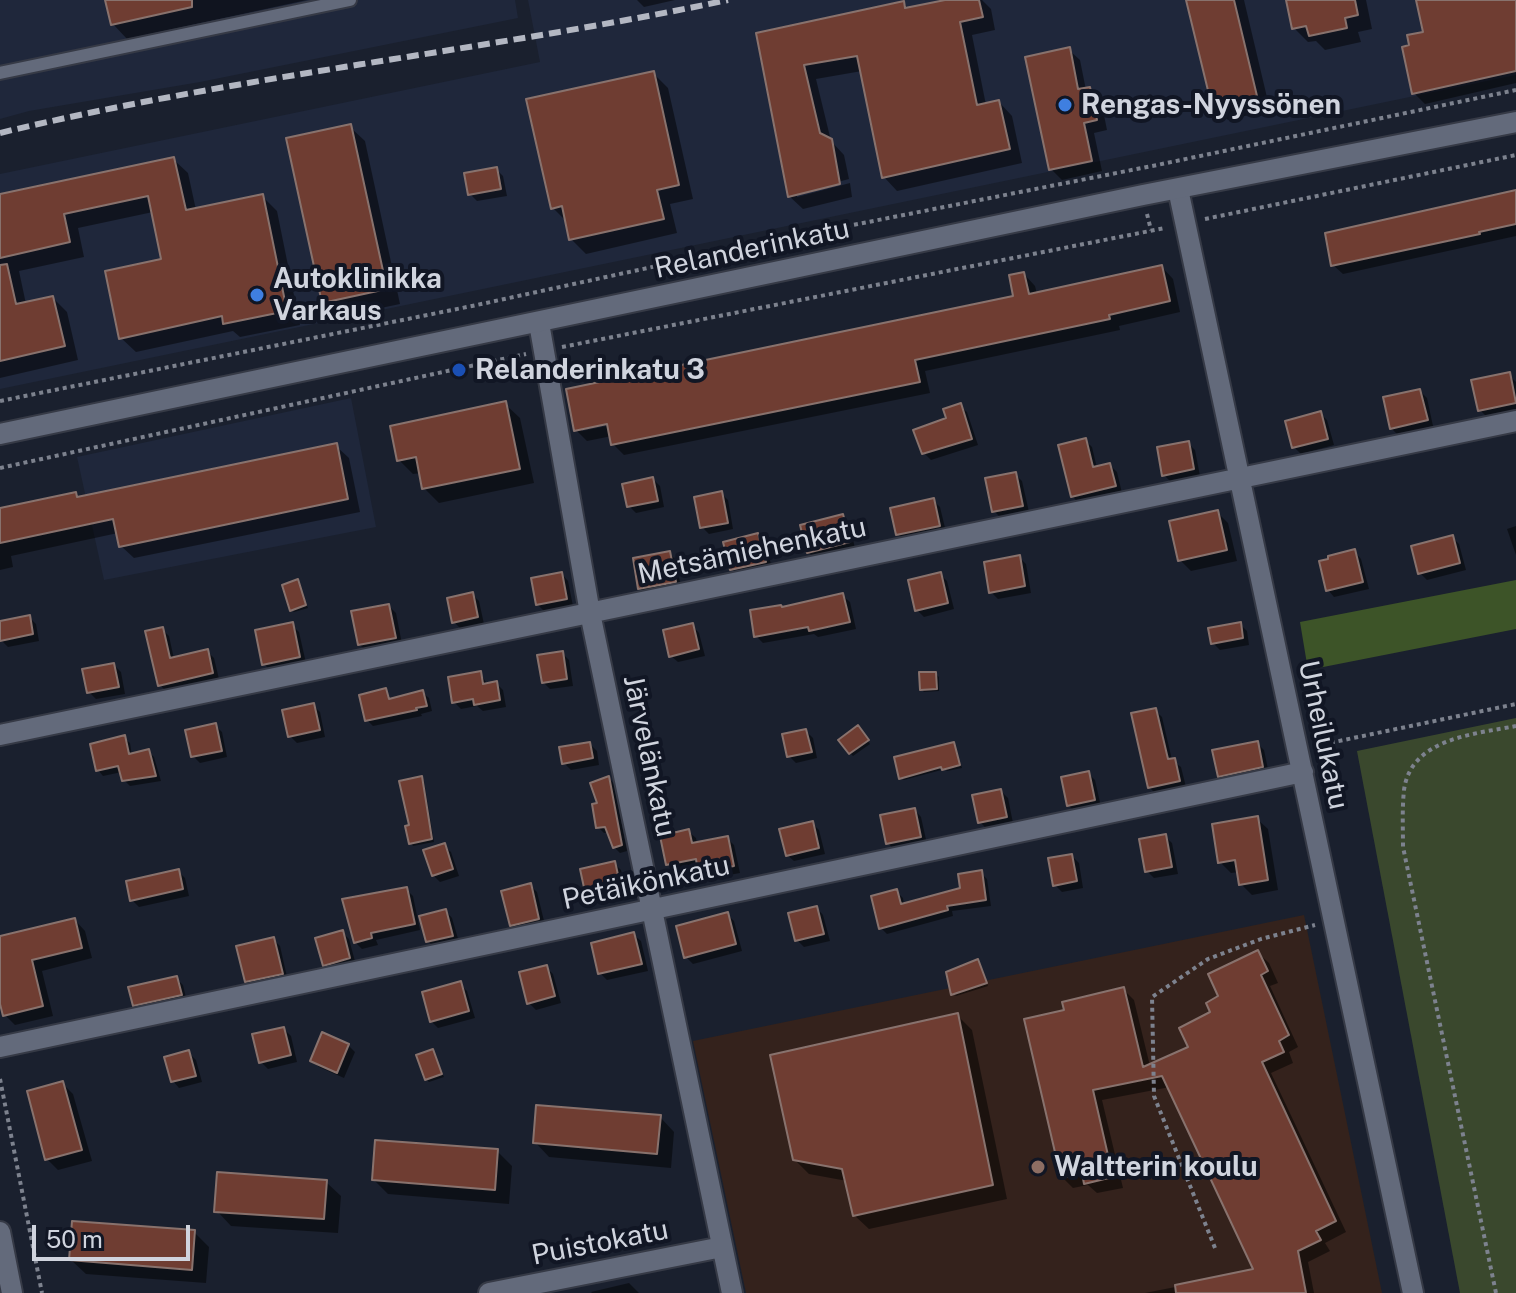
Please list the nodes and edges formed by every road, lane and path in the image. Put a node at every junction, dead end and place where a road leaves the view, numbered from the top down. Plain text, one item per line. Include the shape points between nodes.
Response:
1 (350, 0) edge
2 (0, 73) edge
3 (1516, 90) edge
4 (1516, 122) edge
5 (1516, 155) edge
6 (1178, 189) junction
7 (1147, 213) dead end
8 (1184, 224) junction
9 (1151, 230) junction
10 (539, 323) junction
11 (544, 350) junction
12 (0, 401) edge
13 (1516, 421) edge
14 (0, 434) edge
15 (0, 468) edge
16 (1239, 479) junction
17 (590, 613) junction
18 (1516, 704) edge
19 (1516, 726) edge
20 (0, 735) edge
21 (1308, 747) dead end
22 (1303, 772) junction
23 (652, 911) junction
24 (1318, 925) dead end
25 (0, 1047) edge
26 (0, 1079) edge
27 (0, 1232) edge
28 (722, 1247) junction
29 (1215, 1248) dead end
30 (12, 1293) edge
31 (42, 1293) edge
32 (489, 1293) edge
33 (732, 1293) edge
34 (1413, 1293) edge
35 (1496, 1293) edge

1 - 2 lane
3 - 12 path
4 - 6 street, Relanderinkatu
5 - 8 path
6 - 8 street, Urheilukatu
6 - 10 street, Relanderinkatu
7 - 9 path
8 - 9 path
8 - 16 street, Urheilukatu
9 - 11 path
10 - 11 street, Järvelänkatu
10 - 14 street, Relanderinkatu
11 - 15 path
11 - 17 street, Järvelänkatu
13 - 16 street, Metsämiehenkatu
16 - 17 street, Metsämiehenkatu
16 - 22 street, Urheilukatu
17 - 20 street, Metsämiehenkatu
17 - 23 street, Järvelänkatu
18 - 21 path
19 - 35 path via 1432,747 1415,762 1404,787 1403,847
22 - 23 street, Petäikönkatu
22 - 34 street, Urheilukatu
23 - 25 street, Petäikönkatu
23 - 28 street, Järvelänkatu
24 - 29 path via 1208,959 1152,997 1154,1096
26 - 31 path
27 - 30 street
28 - 32 street, Puistokatu
28 - 33 street, Järvelänkatu

